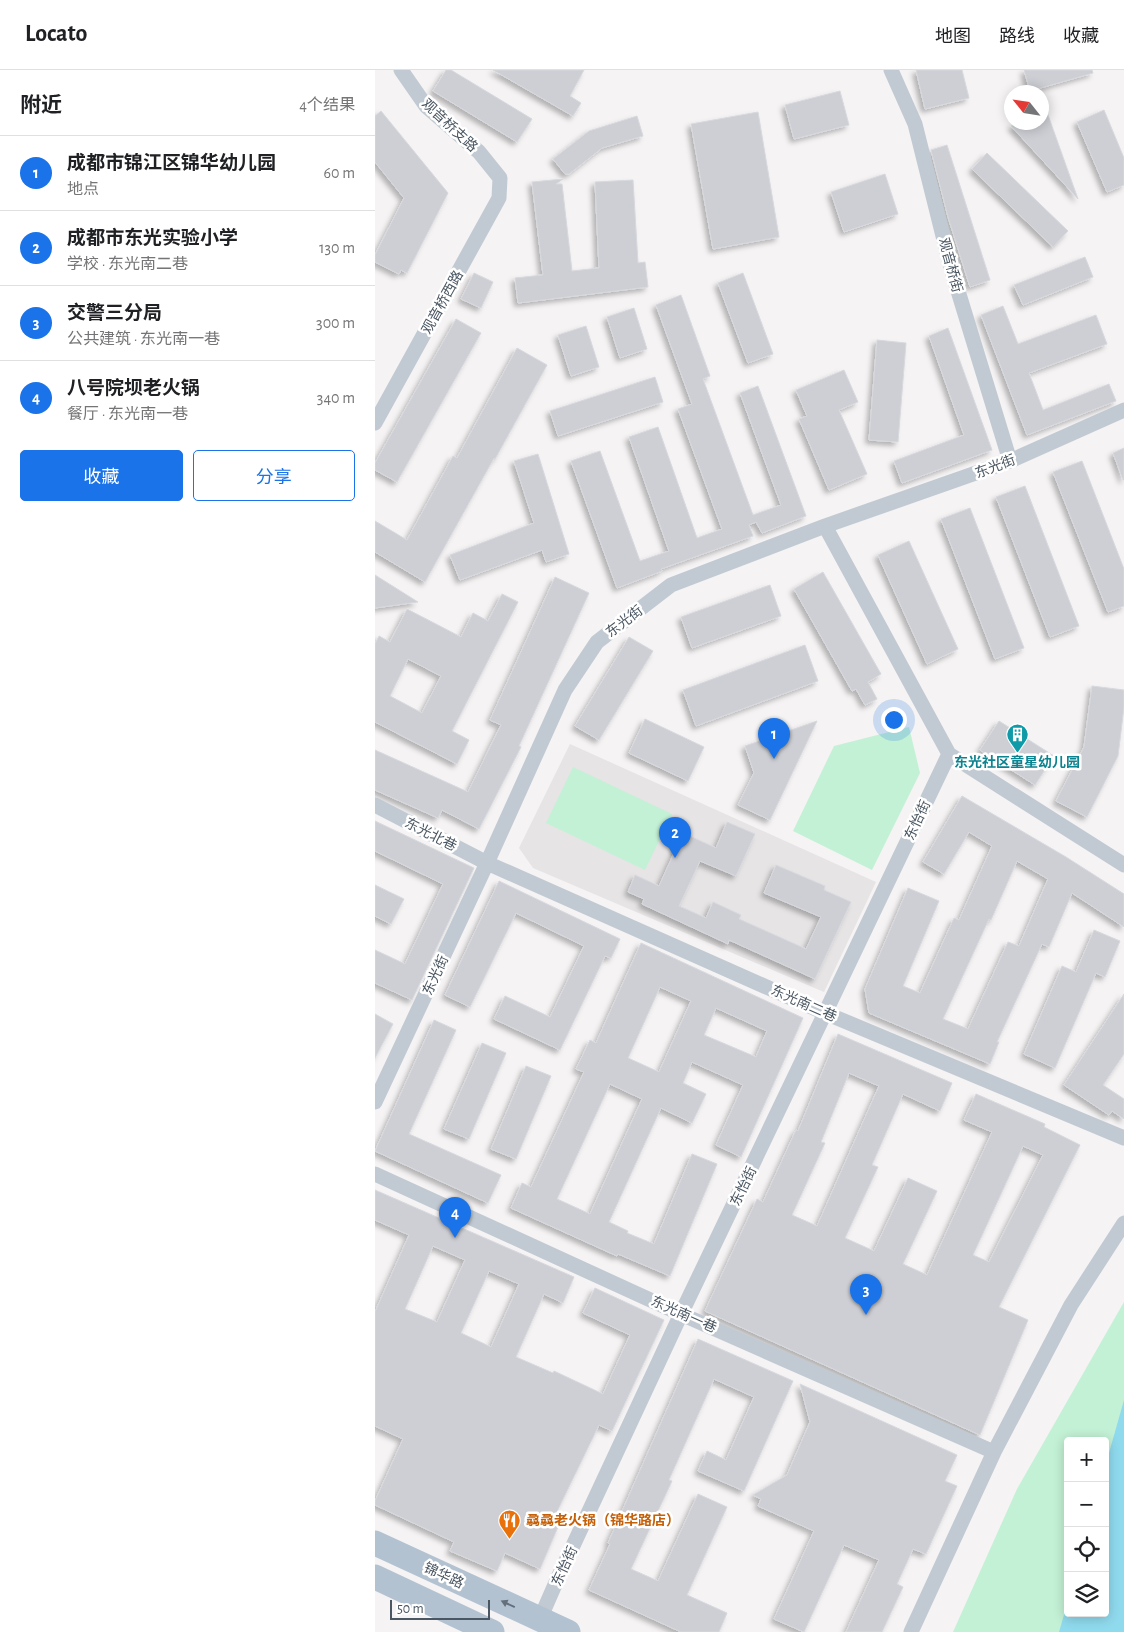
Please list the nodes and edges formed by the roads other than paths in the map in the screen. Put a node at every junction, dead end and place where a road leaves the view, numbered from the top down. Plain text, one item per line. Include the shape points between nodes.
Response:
1 (401, 70) edge
2 (891, 70) edge
3 (500, 178) joint
4 (1124, 410) edge
5 (375, 423) edge
6 (1010, 461) junction
7 (825, 526) junction
8 (949, 754) junction
9 (375, 805) edge
10 (487, 863) junction
11 (1124, 865) edge
12 (825, 1013) junction
13 (375, 1102) edge
14 (1124, 1138) edge
15 (375, 1174) edge
16 (1124, 1223) edge
17 (681, 1314) junction
18 (993, 1452) junction
19 (375, 1543) edge
20 (375, 1578) edge
21 (540, 1619) junction
22 (492, 1632) edge
23 (568, 1632) edge
24 (911, 1632) edge

1 - 3 street, 观音桥支路 via 426,106 479,152
2 - 6 street, 观音桥街 via 915,124 951,268
3 - 5 street, 观音桥西路 via 499,198
4 - 6 street, 东光街
6 - 7 street, 东光街
7 - 8 street
7 - 10 street, 东光街 via 671,585 597,642 565,690
8 - 11 street
8 - 12 street, 东怡街
9 - 10 street, 东光北巷
10 - 12 street, 东光南二巷
10 - 13 street, 东光街
12 - 14 street, 东光南二巷
12 - 17 street, 东怡街
15 - 17 street, 东光南一巷
16 - 18 street via 1071,1305
17 - 18 street, 东光南一巷
17 - 21 street, 东怡街
18 - 24 street
21 -> 19 main road, 锦华路
20 - 22 main road
21 - 23 main road, 锦华路

